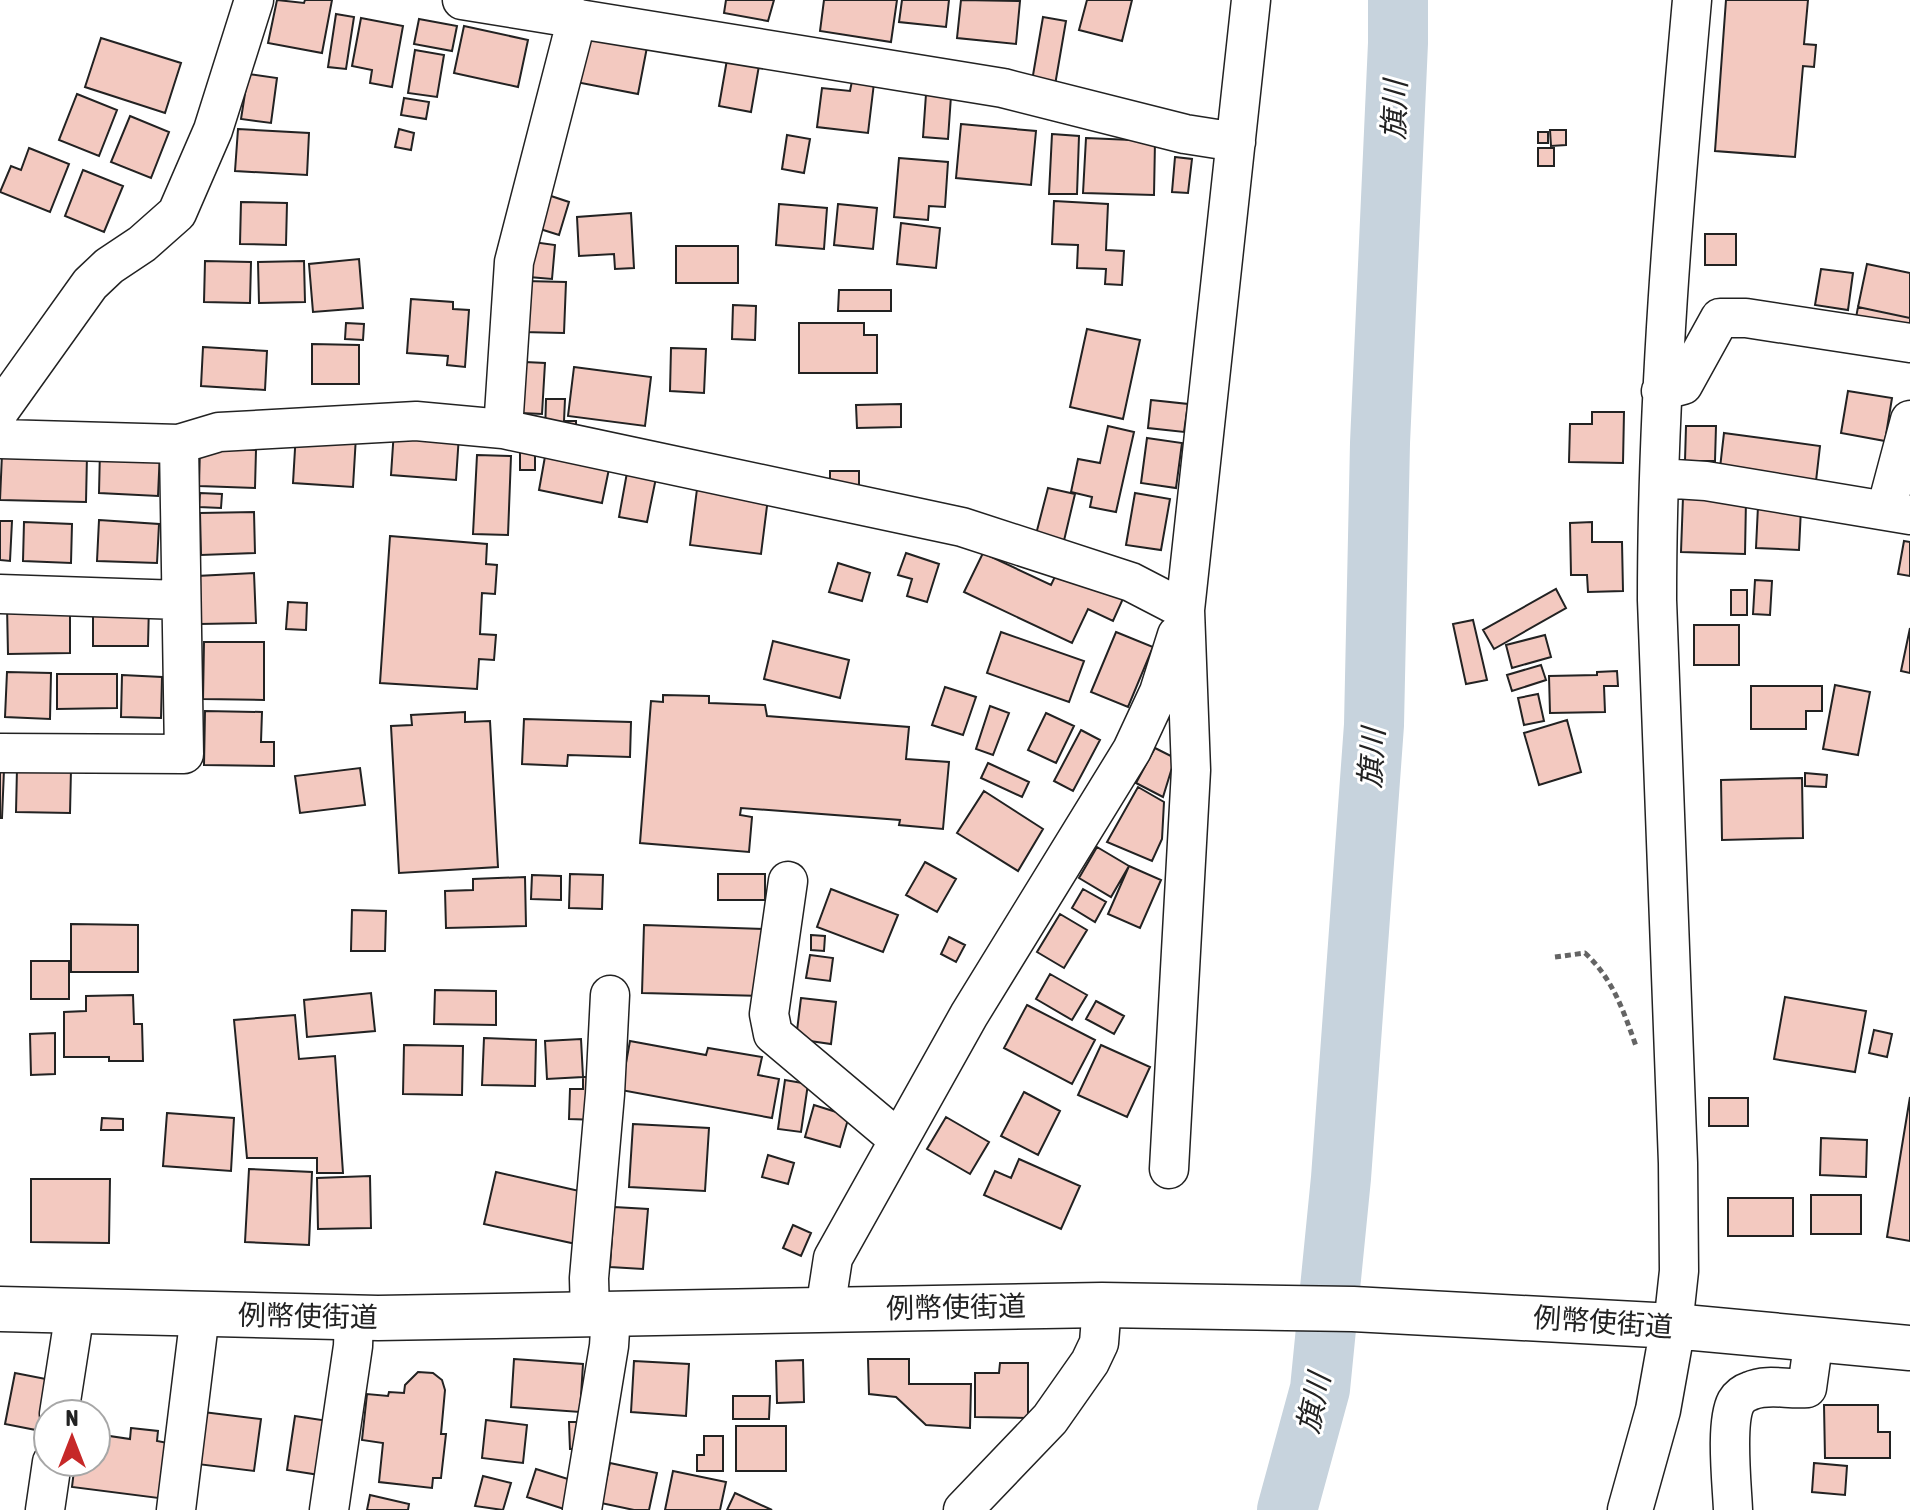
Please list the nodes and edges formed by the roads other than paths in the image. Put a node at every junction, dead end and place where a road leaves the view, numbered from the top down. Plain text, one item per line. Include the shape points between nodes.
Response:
1 (254, 0) edge
2 (462, 0) edge
3 (1251, 0) edge
4 (1692, 0) edge
5 (577, 18) junction
6 (1236, 142) junction
7 (1910, 343) edge
8 (1661, 391) junction
9 (4, 394) edge
10 (1910, 420) edge
11 (503, 429) junction
12 (0, 439) edge
13 (179, 444) junction
14 (1659, 478) junction
15 (1898, 513) edge
16 (0, 594) edge
17 (181, 600) junction
18 (1185, 610) junction
19 (0, 753) edge
20 (788, 881) dead end
21 (610, 995) dead end
22 (899, 1140) junction
23 (1169, 1169) dead end
24 (1102, 1305) junction
25 (0, 1309) edge
26 (825, 1310) junction
27 (75, 1311) junction
28 (200, 1314) junction
29 (600, 1315) junction
30 (354, 1317) junction
31 (1673, 1326) junction
32 (1814, 1338) junction
33 (1910, 1348) edge
34 (61, 1398) edge
35 (50, 1478) edge
36 (45, 1510) edge
37 (176, 1510) edge
38 (329, 1510) edge
39 (582, 1510) edge
40 (963, 1510) edge
41 (1630, 1510) edge
42 (1733, 1510) edge

1 - 9 street via 213,130 177,213 90,284
2 - 5 street
3 - 6 street
4 - 8 street
5 - 6 street via 1003,88
5 - 11 street via 514,262
6 - 18 street
7 - 8 street via 1720,318 1683,385
8 - 14 street
10 - 15 street
11 - 13 street via 416,421 219,432
11 - 18 street via 962,527 1131,582
12 - 13 street
13 - 17 street
14 - 15 street
14 - 31 street via 1657,600 1679,1240
16 - 17 street
17 - 19 street via 184,754
18 - 22 street via 1159,692 1132,750
18 - 23 street via 1191,770
20 - 22 street via 769,1014 773,1034
21 - 29 street via 589,1278
22 - 26 street via 833,1258
24 - 26 main road, 例幣使街道
24 - 31 main road, 例幣使街道 via 1353,1309
24 - 40 street via 1099,1343 1090,1362 1050,1419
25 - 27 main road, 例幣使街道
26 - 29 main road, 例幣使街道
27 - 28 main road, 例幣使街道
27 - 34 street
28 - 30 main road, 例幣使街道
28 - 37 street
29 - 30 main road, 例幣使街道
29 - 39 street via 609,1346
30 - 38 street
31 - 32 main road, 例幣使街道
31 - 41 main road via 1658,1410
32 - 33 main road, 例幣使街道
32 - 42 street via 1807,1388 1763,1387 1737,1398 1731,1434
35 - 36 street

